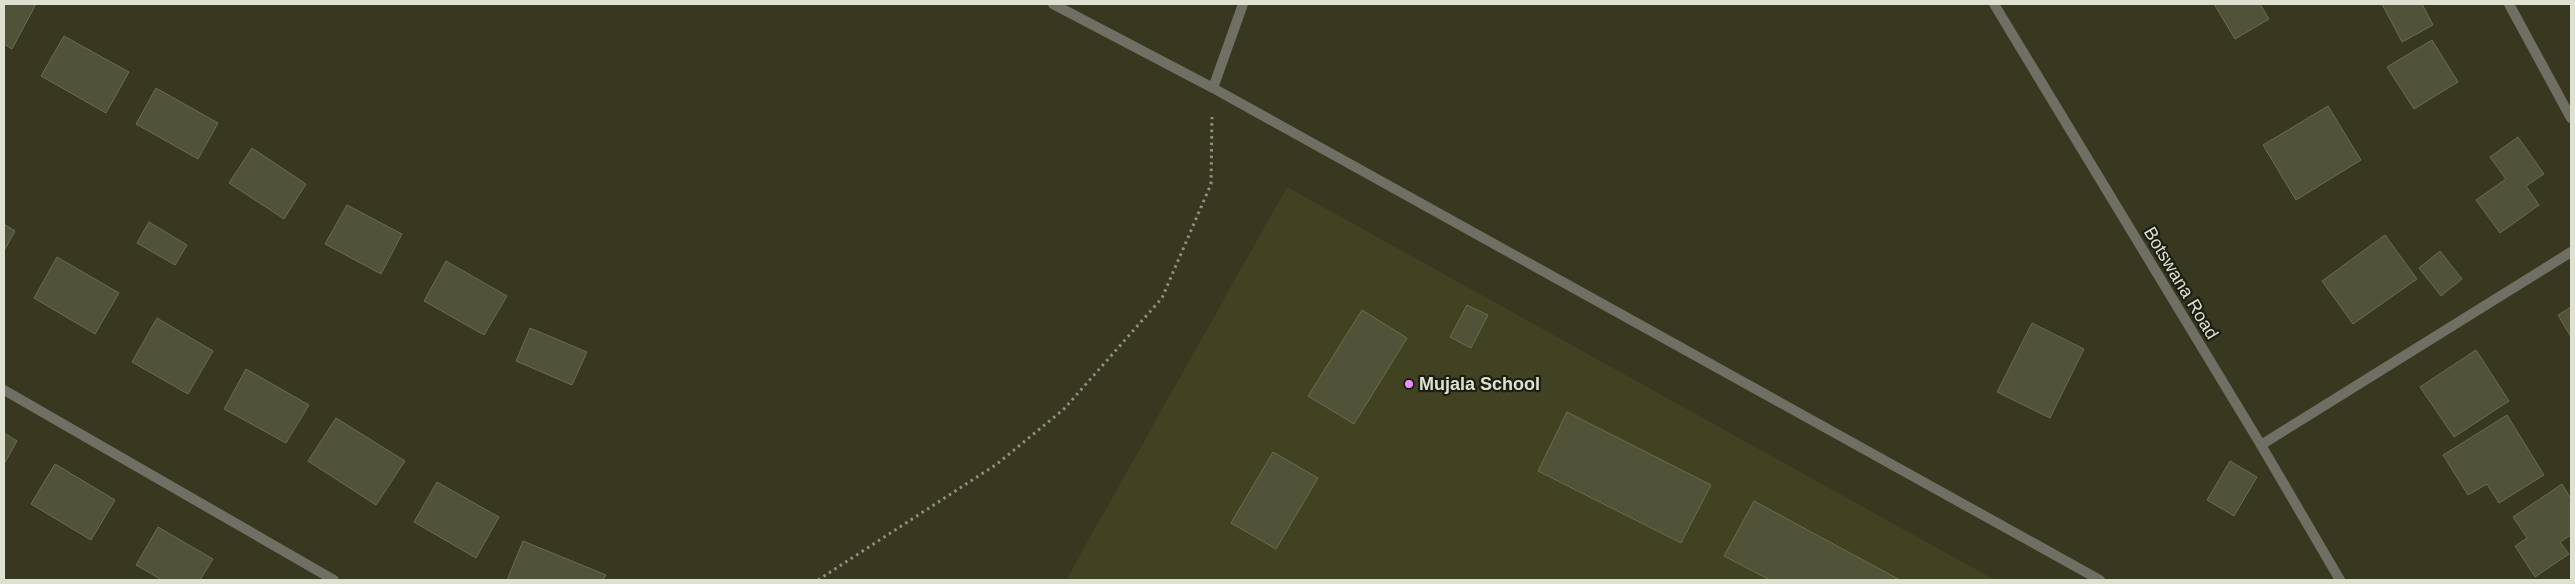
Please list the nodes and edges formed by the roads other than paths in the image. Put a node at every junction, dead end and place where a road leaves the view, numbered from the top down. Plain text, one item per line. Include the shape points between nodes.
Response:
1 (1052, 4) edge
2 (1243, 4) edge
3 (1994, 4) edge
4 (2509, 4) edge
5 (1213, 88) junction
6 (2571, 118) edge
7 (2571, 252) edge
8 (4, 390) edge
9 (2261, 445) junction
10 (334, 580) edge
11 (2100, 580) edge
12 (2340, 580) edge

1 - 5 street
2 - 5 street
3 - 9 street, Botswana Road
4 - 6 street
5 - 11 street
7 - 9 street
8 - 10 street
9 - 12 street, Botswana Road

